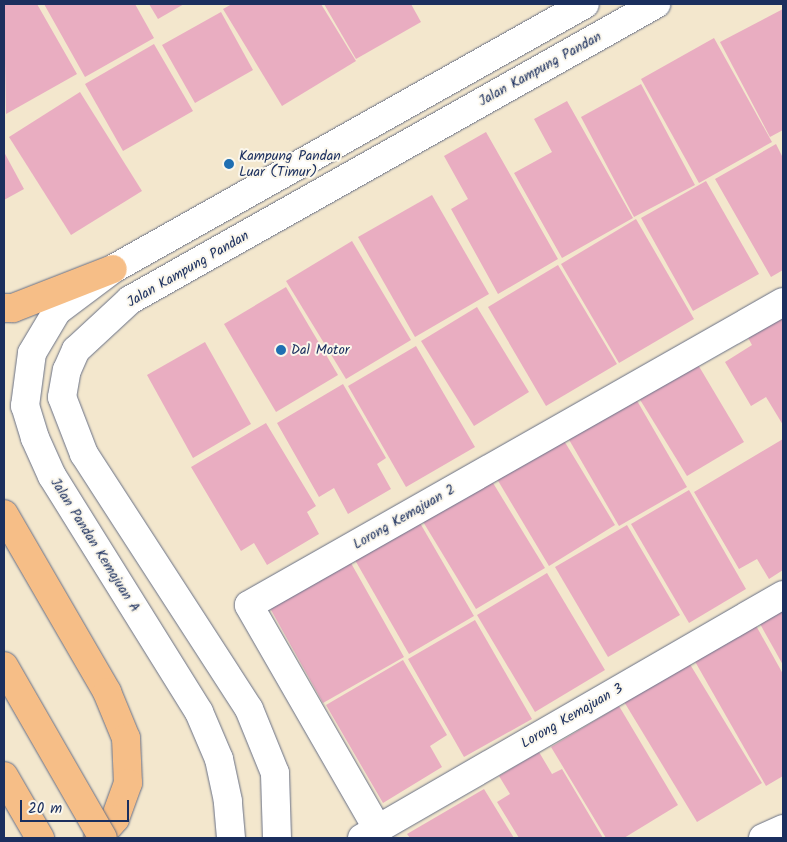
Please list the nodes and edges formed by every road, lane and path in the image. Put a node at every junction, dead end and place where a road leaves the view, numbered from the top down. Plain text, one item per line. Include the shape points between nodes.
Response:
1 (585, 4) edge
2 (656, 4) edge
3 (113, 269) junction
4 (783, 302) edge
5 (4, 308) edge
6 (4, 514) edge
7 (783, 595) edge
8 (4, 666) edge
9 (4, 776) edge
10 (783, 829) edge
11 (370, 833) edge
12 (40, 838) edge
13 (98, 838) edge
14 (103, 838) edge
15 (231, 838) edge
16 (277, 838) edge
17 (763, 838) edge

1 - 3 street
2 - 16 street, Jalan Kampung Pandan via 130,300 76,350 67,370 62,397 84,454 249,709 275,773
3 - 5 highway via 13,308
3 - 15 street, Jalan Pandan Kemajuan A via 57,311 32,353 25,406 52,476 199,712 219,759 228,801
4 - 11 street, Lorong Kemajuan 2 via 249,605
6 - 13 highway via 107,692 126,738 128,784 116,819
7 - 11 street, Lorong Kemajuan 3
8 - 14 highway, bridge
9 - 12 highway
10 - 17 street

